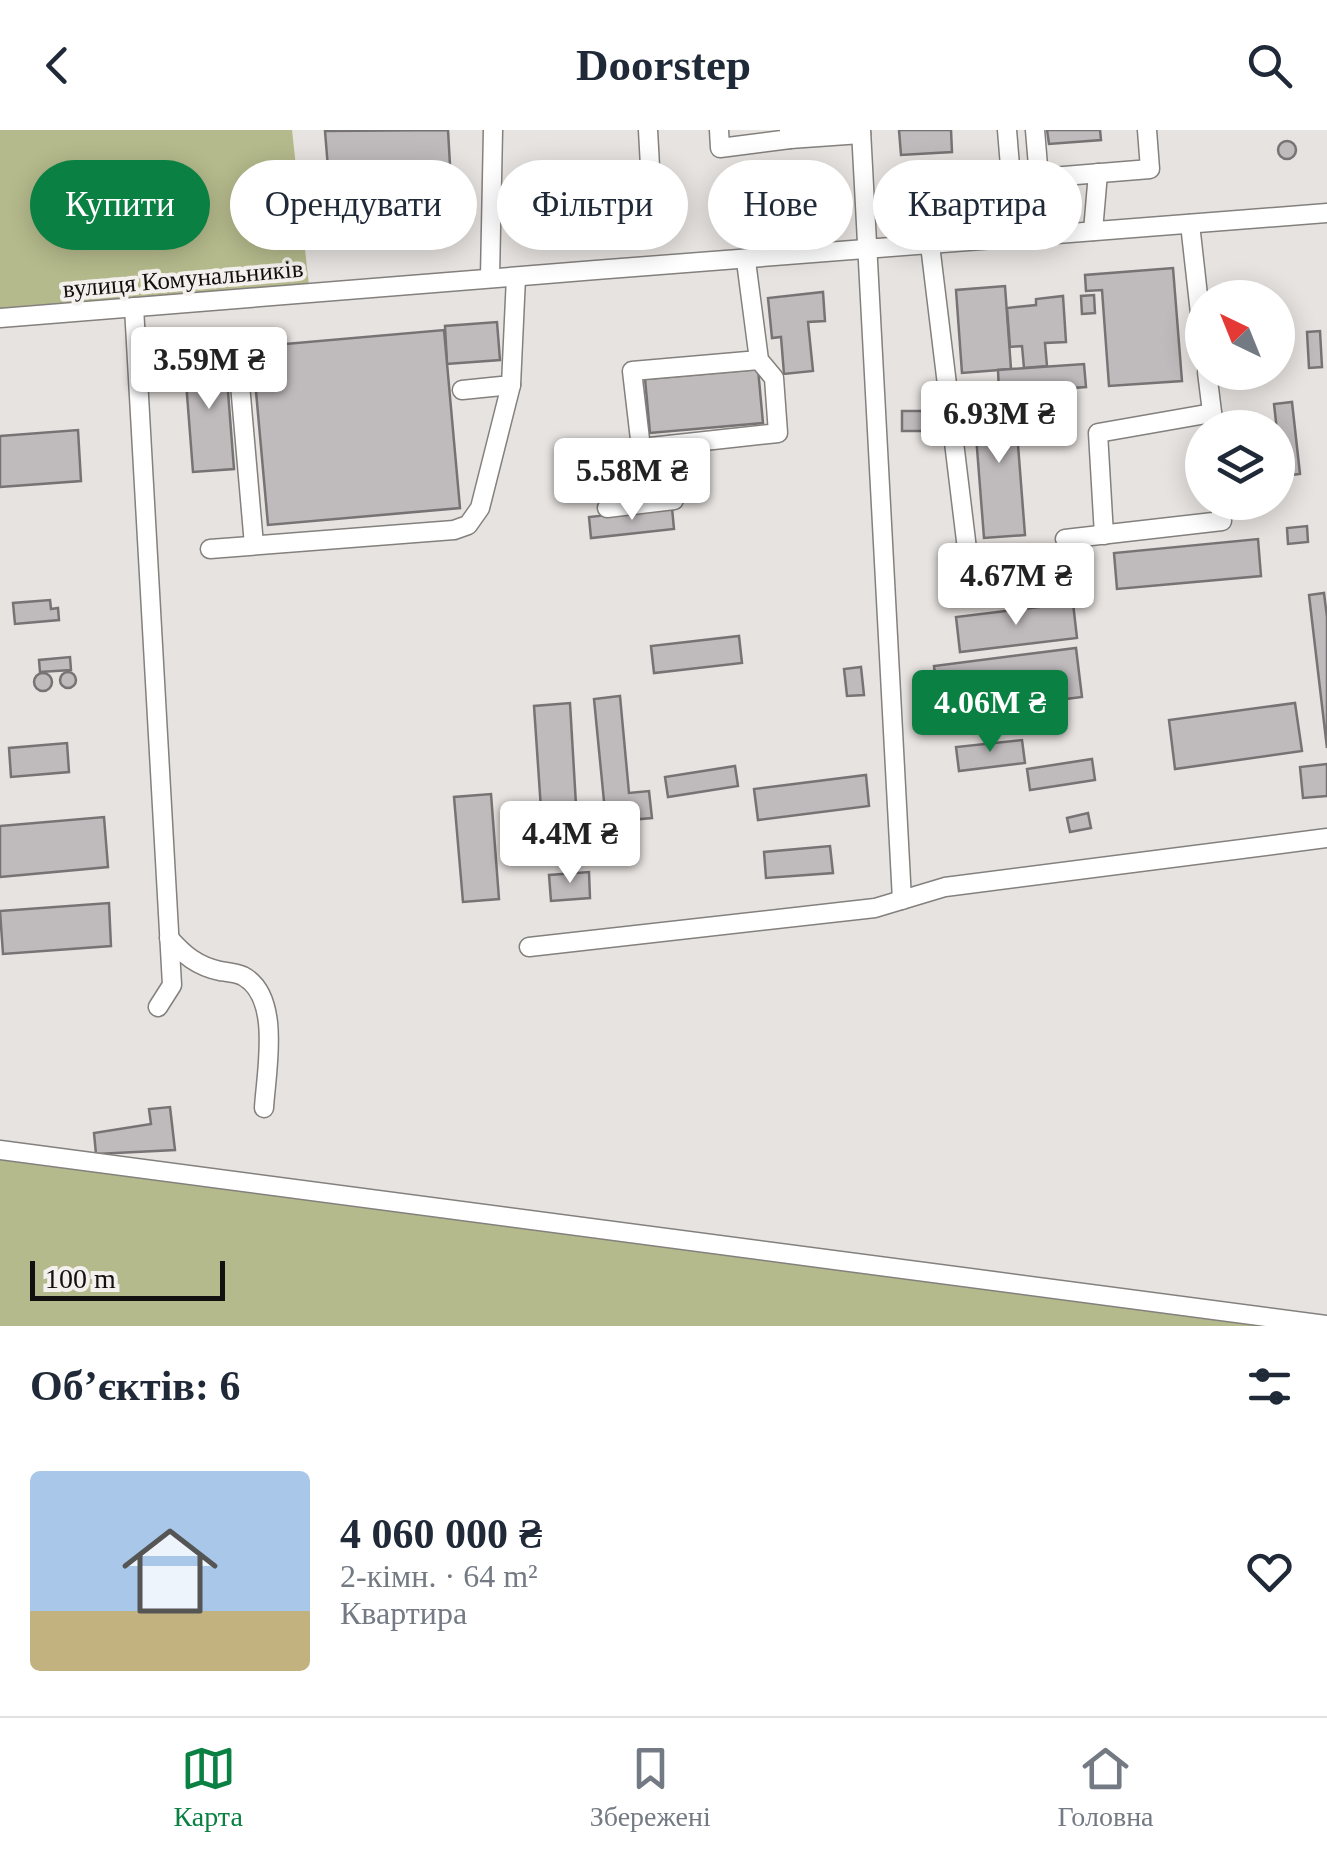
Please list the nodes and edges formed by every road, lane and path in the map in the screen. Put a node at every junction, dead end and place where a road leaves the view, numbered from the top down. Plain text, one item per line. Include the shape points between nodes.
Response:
1 (494, 130) edge
2 (648, 130) edge
3 (719, 130) edge
4 (1007, 130) edge
5 (1035, 130) edge
6 (1146, 130) edge
7 (861, 132) edge
8 (789, 135) edge
9 (650, 160) edge
10 (1009, 160) edge
11 (1098, 172) junction
12 (1327, 212) edge
13 (1190, 224) junction
14 (1093, 231) junction
15 (1082, 232) edge
16 (866, 248) junction
17 (873, 248) edge
18 (931, 250) edge
19 (746, 261) junction
20 (490, 276) junction
21 (516, 277) junction
22 (1196, 280) edge
23 (134, 307) junction
24 (0, 318) edge
25 (237, 350) dead end
26 (759, 360) junction
27 (511, 385) junction
28 (462, 390) dead end
29 (1185, 423) edge
30 (670, 445) junction
31 (608, 508) dead end
32 (1222, 520) edge
33 (1104, 535) junction
34 (1066, 539) dead end
35 (254, 546) junction
36 (210, 549) dead end
37 (966, 550) dead end
38 (1327, 838) edge
39 (902, 900) junction
40 (169, 938) junction
41 (529, 947) dead end
42 (158, 1007) dead end
43 (264, 1108) dead end
44 (0, 1150) edge
45 (1327, 1326) edge

1 - 20 street
2 - 9 street
3 - 8 street via 720,148
4 - 10 street
5 - 11 street via 1039,178
6 - 11 street via 1150,169
7 - 8 street
7 - 16 street
11 - 14 street
12 - 13 street, вулиця Комунальників
13 - 14 street, вулиця Комунальників
13 - 22 street
14 - 15 street, вулиця Комунальників
16 - 17 street, вулиця Комунальників
16 - 19 street, вулиця Комунальників
16 - 39 street
18 - 37 street
19 - 21 street, вулиця Комунальників
19 - 26 street
20 - 21 street, вулиця Комунальників
20 - 23 street, вулиця Комунальників
21 - 27 street
23 - 24 street, вулиця Комунальників
23 - 40 street
25 - 35 street
26 - 30 street via 774,378 778,433
26 - 30 street via 632,371 640,448
27 - 28 street
27 - 35 street via 480,508 468,525
29 - 33 street via 1098,433
30 - 31 street via 674,500
32 - 33 street
33 - 34 street
35 - 36 street
38 - 39 street via 945,887
39 - 41 street
40 - 42 street via 172,986
40 - 43 street via 203,967 244,976 266,1007
44 - 45 street

